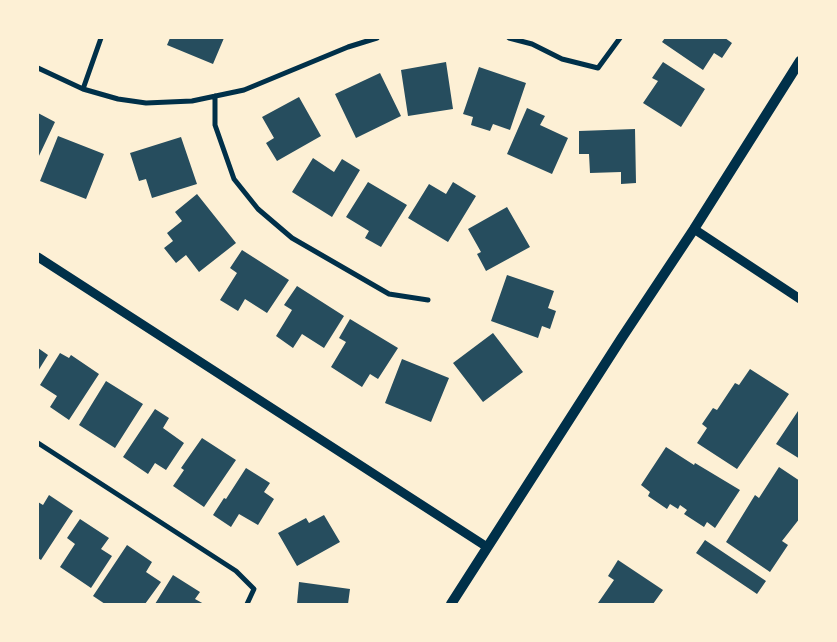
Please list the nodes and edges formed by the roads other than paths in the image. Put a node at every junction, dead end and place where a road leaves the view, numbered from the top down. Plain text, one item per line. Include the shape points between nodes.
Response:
1 (101, 38) edge
2 (377, 38) edge
3 (509, 38) edge
4 (620, 38) edge
5 (800, 61) edge
6 (38, 68) edge
7 (82, 89) junction
8 (215, 96) junction
9 (694, 229) junction
10 (38, 257) edge
11 (800, 298) edge
12 (428, 300) dead end
13 (38, 444) edge
14 (487, 547) junction
15 (247, 604) edge
16 (451, 604) edge

1 - 7 street
2 - 8 street via 244,90
3 - 4 street via 532,44 562,59 598,68
5 - 9 main road
6 - 7 street
7 - 8 street via 146,103 192,101
8 - 12 street via 215,125 234,179 258,210 292,238 389,294
9 - 11 street
9 - 14 main road
10 - 14 street
13 - 15 street via 236,572 254,589
14 - 16 main road

